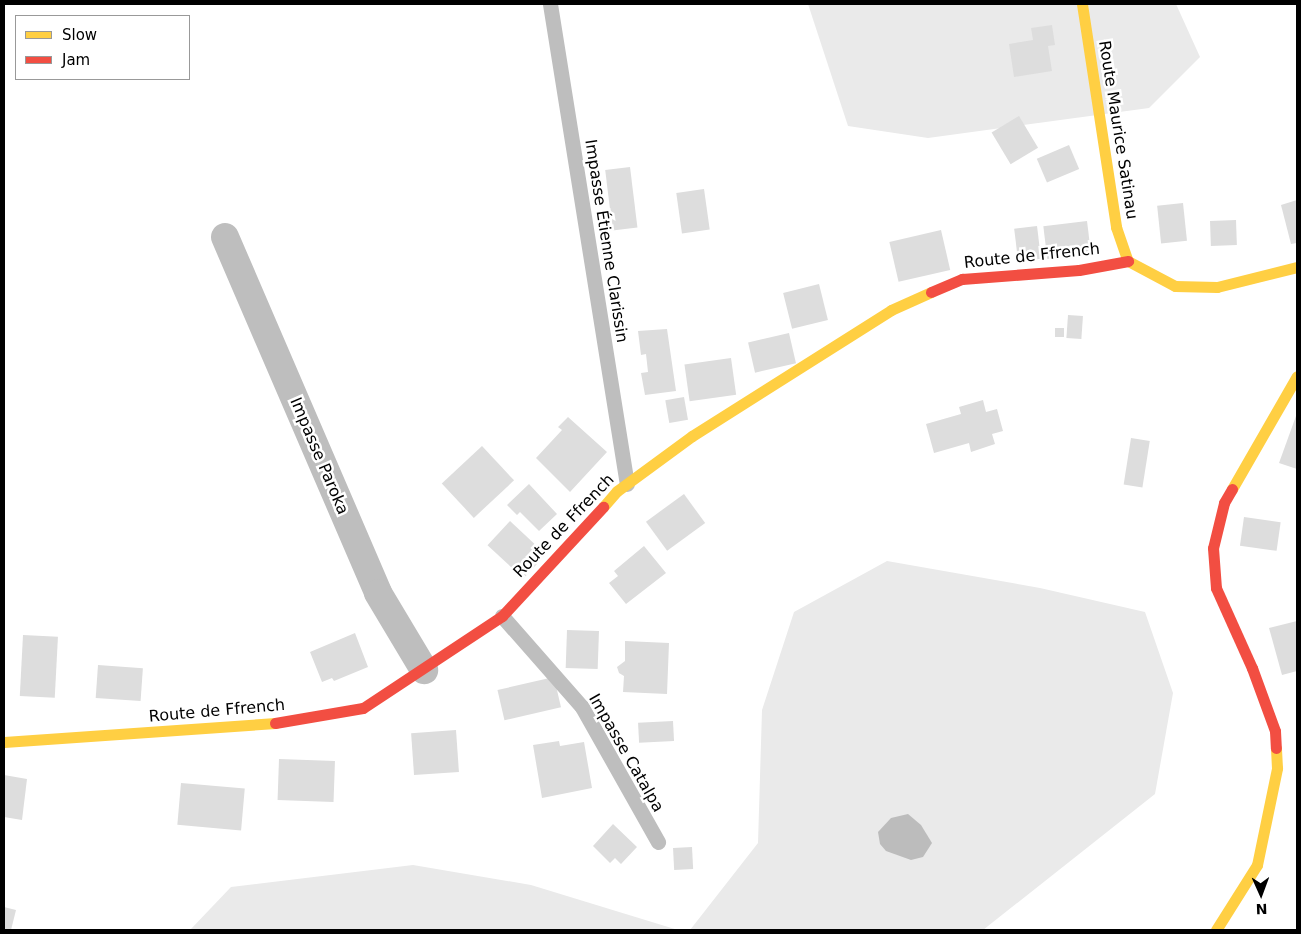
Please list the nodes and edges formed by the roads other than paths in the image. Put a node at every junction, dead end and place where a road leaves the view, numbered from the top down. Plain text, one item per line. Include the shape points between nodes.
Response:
1 (550, 4) edge
2 (1082, 4) edge
3 (225, 237) dead end
4 (1128, 260) junction
5 (1297, 267) edge
6 (1297, 376) edge
7 (627, 484) junction
8 (502, 616) junction
9 (424, 670) junction
10 (4, 742) edge
11 (658, 842) dead end
12 (1216, 930) edge

1 - 7 lane, Impasse Étienne Clarissin
2 - 4 main road, Route Maurice Satinau via 1116,227
3 - 9 street, Impasse Paroka via 378,593
4 - 5 main road via 1175,286 1217,287
4 - 7 main road, Route de Ffrench via 1079,270 962,279 891,310 700,431
6 - 12 main road via 1224,503 1213,548 1216,588 1252,668 1275,731 1276,768 1257,865
7 - 8 main road, Route de Ffrench
8 - 9 main road, Route de Ffrench
8 - 11 lane, Impasse Catalpa via 582,707
9 - 10 main road, Route de Ffrench via 362,708 261,726

